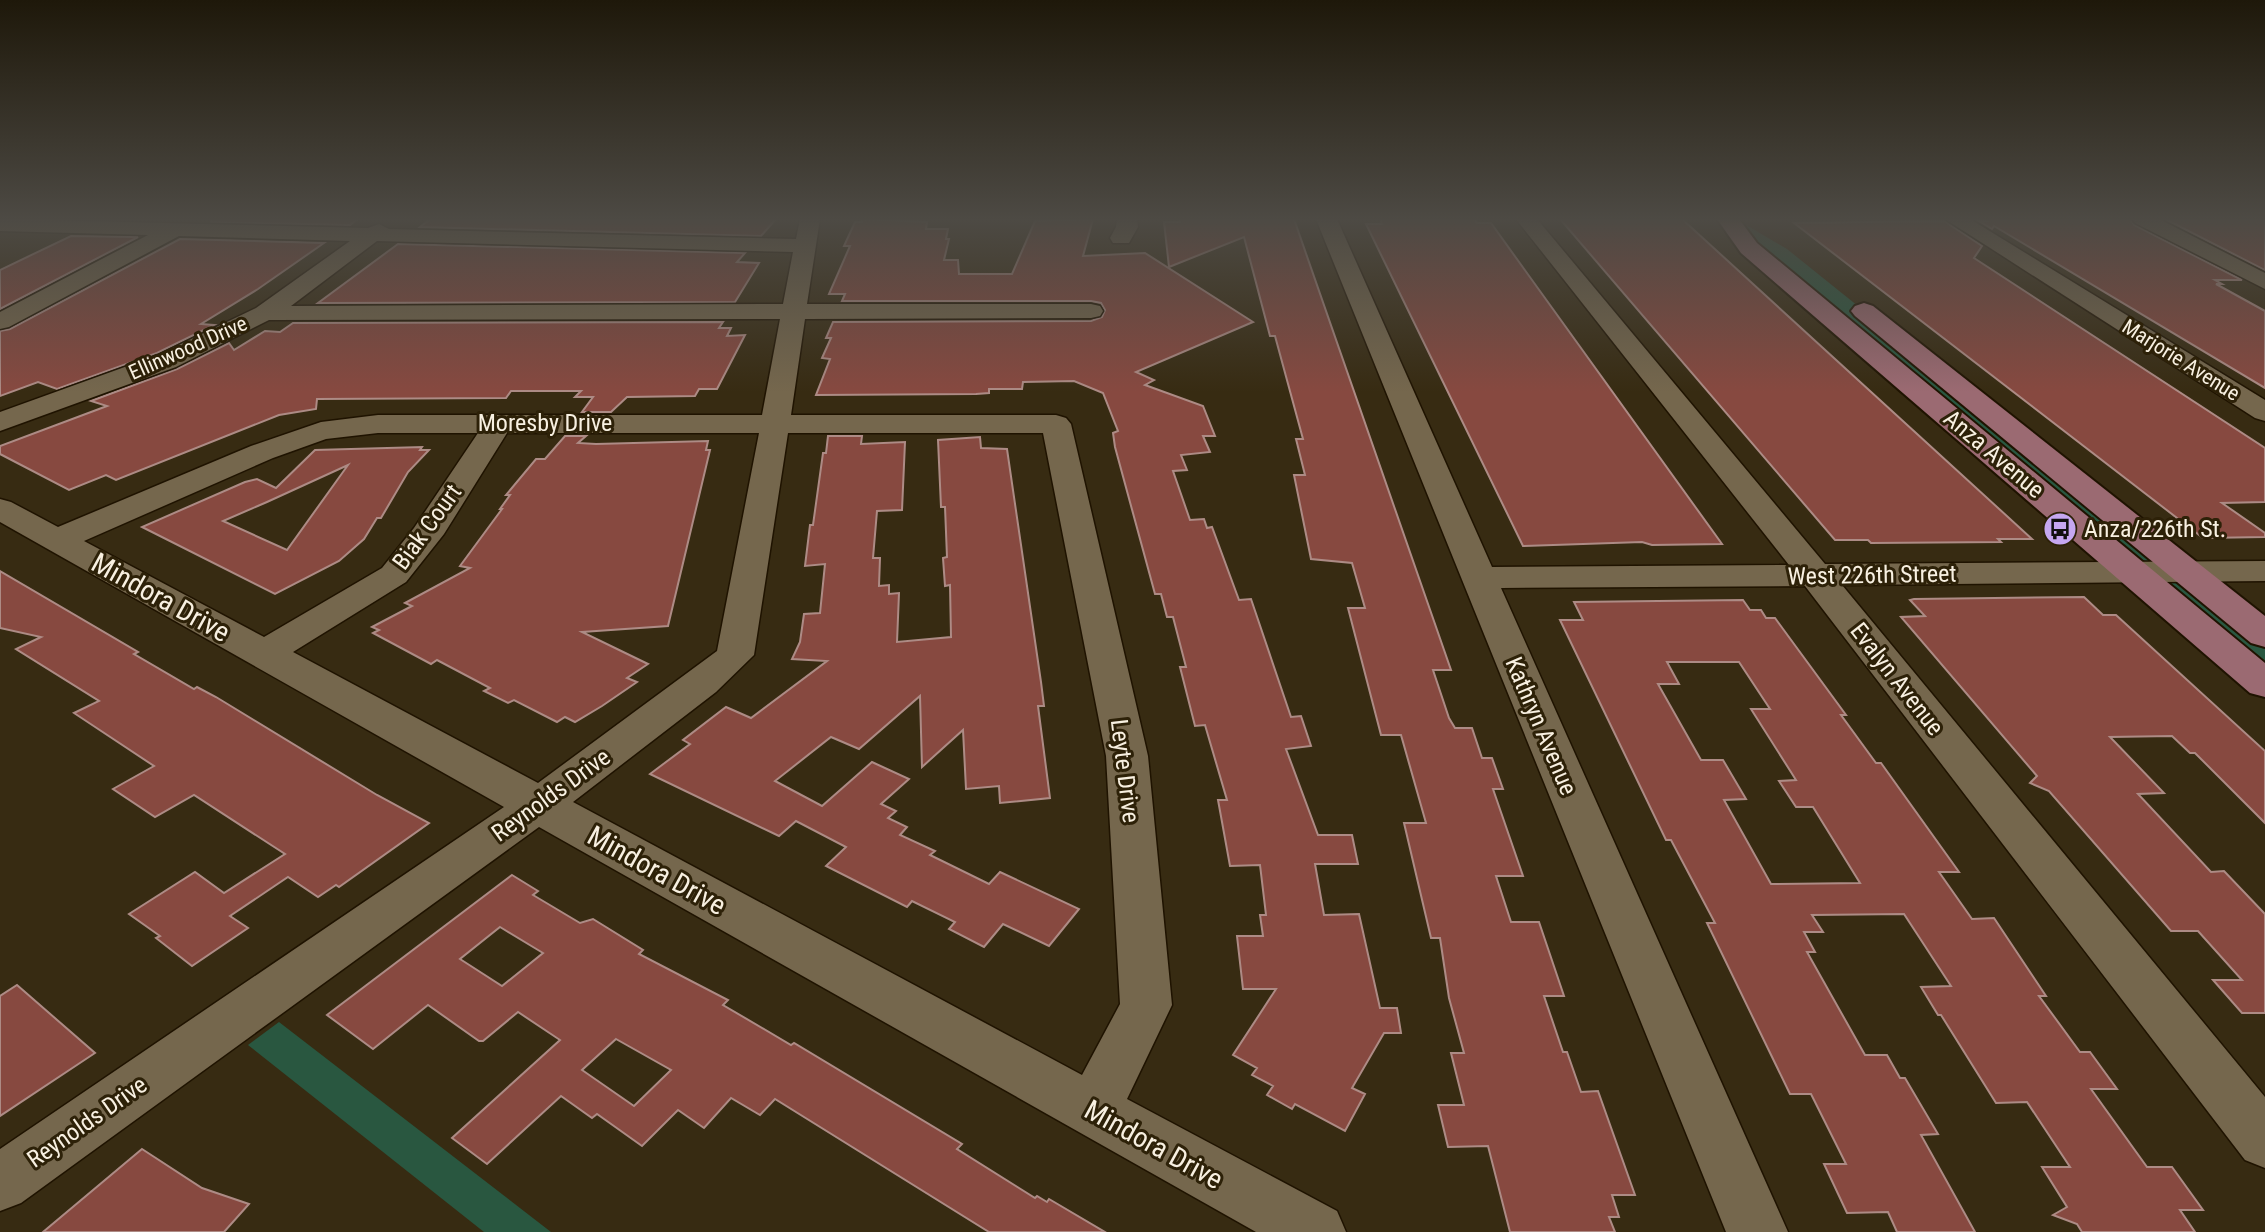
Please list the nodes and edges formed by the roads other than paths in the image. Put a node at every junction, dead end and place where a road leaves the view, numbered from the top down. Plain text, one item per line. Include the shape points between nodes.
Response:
1 (87, 276) edge
2 (315, 276) edge
3 (800, 276) edge
4 (1351, 276) edge
5 (1573, 276) edge
6 (1783, 276) edge
7 (1821, 276) edge
8 (2047, 276) edge
9 (1091, 311) dead end
10 (794, 312) junction
11 (265, 313) junction
12 (0, 322) edge
13 (2265, 412) edge
14 (0, 422) edge
15 (499, 423) junction
16 (775, 424) junction
17 (1056, 424) joint
18 (0, 509) edge
19 (57, 540) junction
20 (2265, 571) edge
21 (2135, 572) junction
22 (2189, 572) junction
23 (1815, 575) junction
24 (1479, 578) junction
25 (2265, 635) edge
26 (263, 654) junction
27 (2265, 684) edge
28 (538, 805) junction
29 (1093, 1110) junction
30 (2265, 1141) edge
31 (0, 1183) edge
32 (1315, 1232) edge
33 (1757, 1232) edge

1 - 12 street
2 - 11 street, Ellinwood Drive
3 - 10 street, Reynolds Drive
4 - 24 street, Kathryn Avenue
5 - 23 street, Evalyn Avenue
6 - 21 main road, Anza Avenue
7 - 22 main road, Anza Avenue
8 - 13 street, Marjorie Avenue
9 - 10 street
10 - 11 street
10 - 16 street, Reynolds Drive
11 - 14 street, Ellinwood Drive via 167,361
15 - 16 street, Moresby Drive
15 - 19 street, Moresby Drive via 378,424 321,431
15 - 26 street, Biak Court via 427,534 394,575
16 - 17 street, Moresby Drive
16 - 28 street, Reynolds Drive via 735,655
17 - 29 street, Leyte Drive via 1127,756 1146,1005
18 - 19 street, Mindora Drive
19 - 26 street, Mindora Drive
20 - 22 street, West 226th Street
21 - 22 street, West 226th Street
21 - 23 street, West 226th Street
21 - 27 main road, Anza Avenue
22 - 25 main road, Anza Avenue
23 - 24 street, West 226th Street
23 - 30 street, Evalyn Avenue
24 - 33 street, Kathryn Avenue
26 - 28 street, Mindora Drive
28 - 29 street, Mindora Drive
28 - 31 street, Reynolds Drive
29 - 32 street, Mindora Drive

